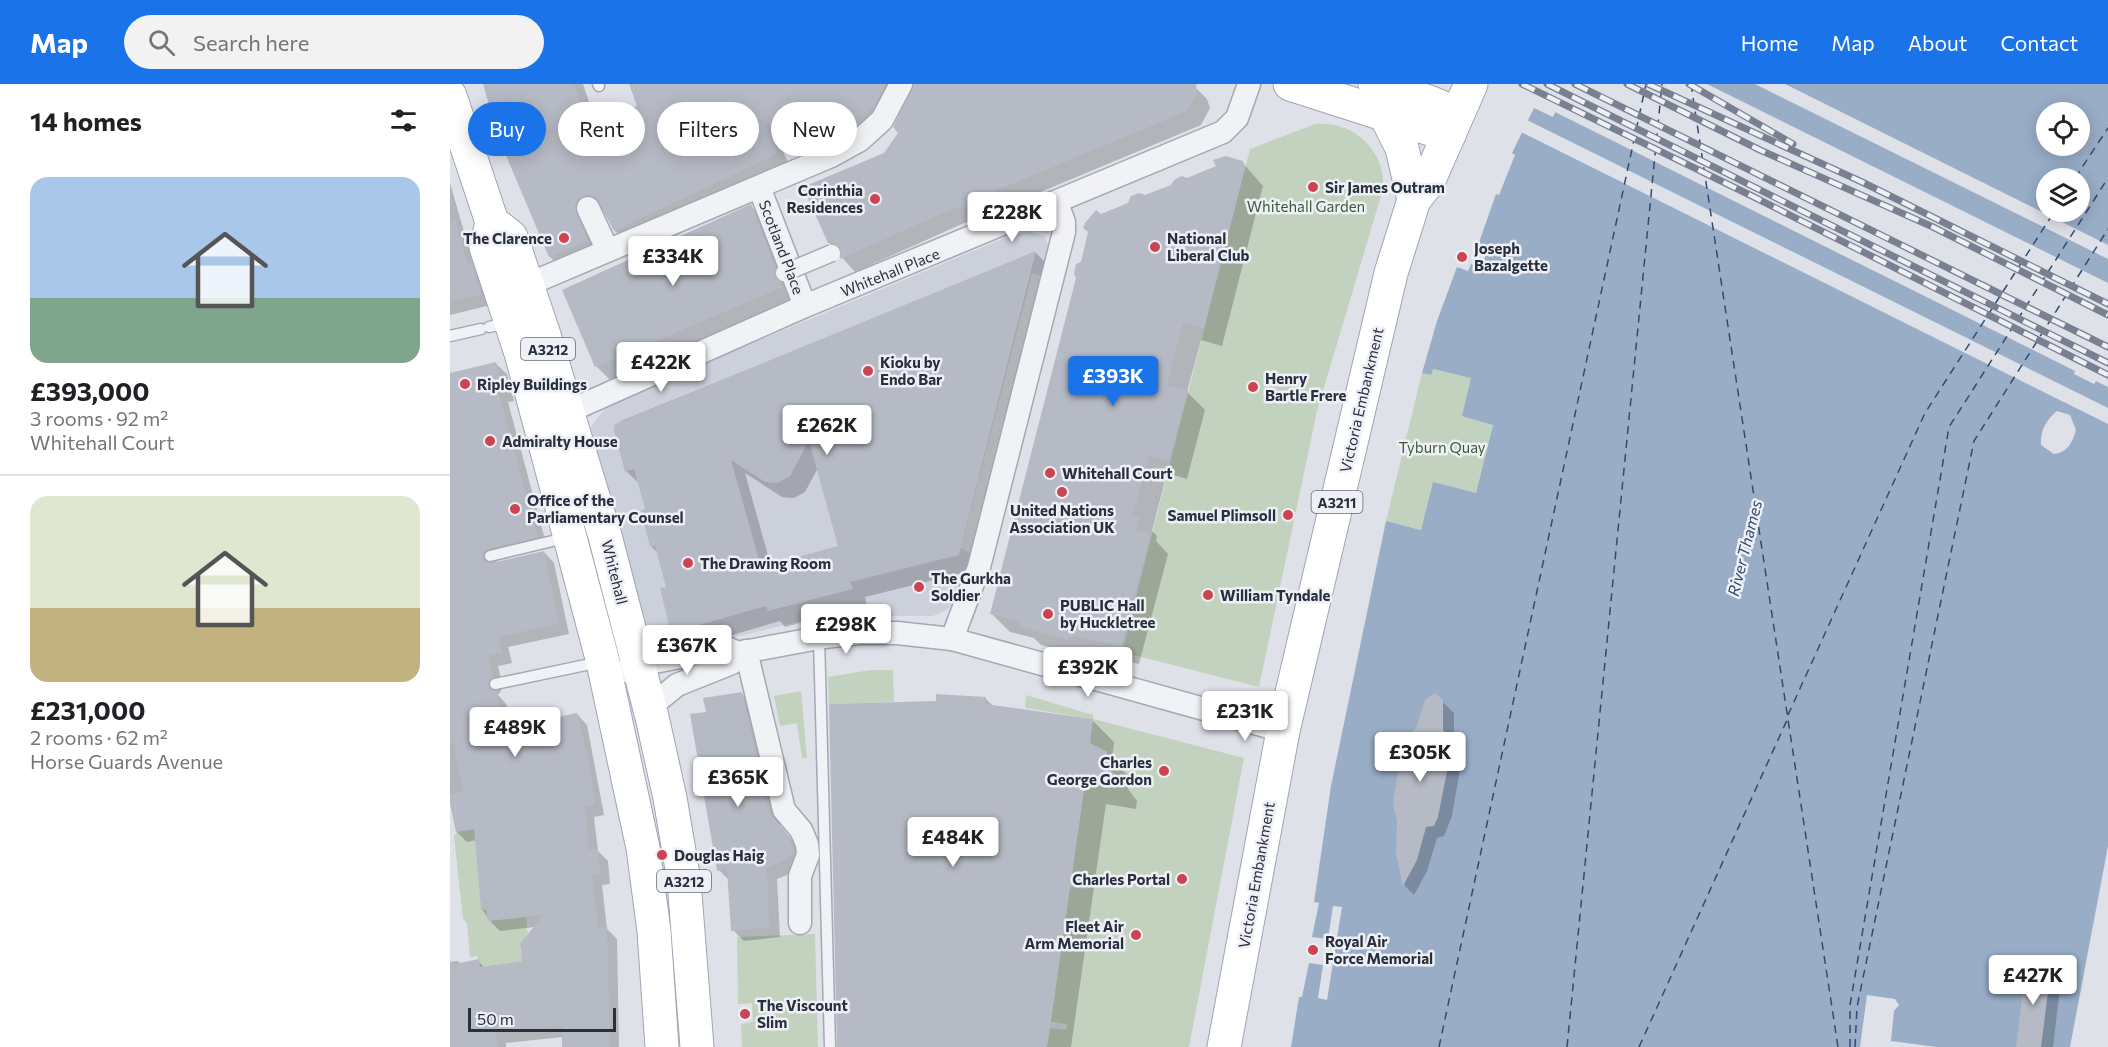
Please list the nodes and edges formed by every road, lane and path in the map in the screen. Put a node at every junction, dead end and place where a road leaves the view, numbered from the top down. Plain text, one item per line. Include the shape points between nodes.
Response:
1 (901, 84) edge
2 (1249, 84) edge
3 (1290, 84) edge
4 (1376, 84) edge
5 (1471, 84) edge
6 (450, 96) edge
7 (1386, 116) junction
8 (1453, 125) junction
9 (759, 187) junction
10 (1414, 200) junction
11 (1057, 203) junction
12 (588, 208) dead end
13 (607, 249) junction
14 (832, 254) dead end
15 (784, 273) dead end
16 (805, 306) junction
17 (502, 312) junction
18 (450, 336) edge
19 (554, 418) junction
20 (572, 537) junction
21 (490, 556) dead end
22 (819, 638) junction
23 (952, 639) junction
24 (742, 652) junction
25 (603, 662) junction
26 (639, 665) junction
27 (495, 684) dead end
28 (611, 707) junction
29 (650, 707) junction
30 (1283, 731) junction
31 (800, 923) dead end
32 (689, 944) junction
33 (655, 947) junction
34 (662, 1047) edge
35 (697, 1047) edge
36 (830, 1047) edge
37 (1224, 1047) edge

1 - 9 street via 882,120 860,140
2 - 11 street, Whitehall Place via 1237,118 1223,132
3 - 7 main road
4 - 8 main road via 1433,102
5 - 8 main road, Victoria Embankment / A3211
6 - 17 main road, Whitehall / A3212 via 492,222 511,237
7 - 8 main road
7 - 10 main road via 1402,148
8 - 10 main road, Victoria Embankment / A3211 via 1428,182
9 - 13 street
9 - 16 street, Scotland Place
10 - 30 main road, Victoria Embankment / A3211 via 1391,273
11 - 16 street, Whitehall Place
11 - 23 street via 1064,232 979,567
12 - 13 street
13 - 17 street
14 - 15 street, bridge
16 - 19 street, Whitehall Place
17 - 18 lane
17 - 19 main road, Whitehall / A3212
19 - 20 main road, Whitehall / A3212
19 - 26 main road, Whitehall / A3212 via 605,536
20 - 21 lane
20 - 25 main road, Whitehall / A3212
22 - 23 street via 897,633
22 - 24 street
22 - 36 lane
23 - 30 street
24 - 26 street via 727,648
24 - 29 street via 732,663 665,691
24 - 31 street via 784,810 807,844 808,855 800,876
25 - 27 lane
25 - 28 main road, Whitehall / A3212
26 - 28 street via 618,678
26 - 29 main road, Whitehall / A3212
28 - 33 main road, Whitehall / A3212 via 643,848
29 - 32 main road, Whitehall / A3212 via 674,819
30 - 37 main road, Victoria Embankment / A3211
32 - 33 main road
32 - 35 main road, Whitehall / A3212
33 - 34 main road, Whitehall / A3212

